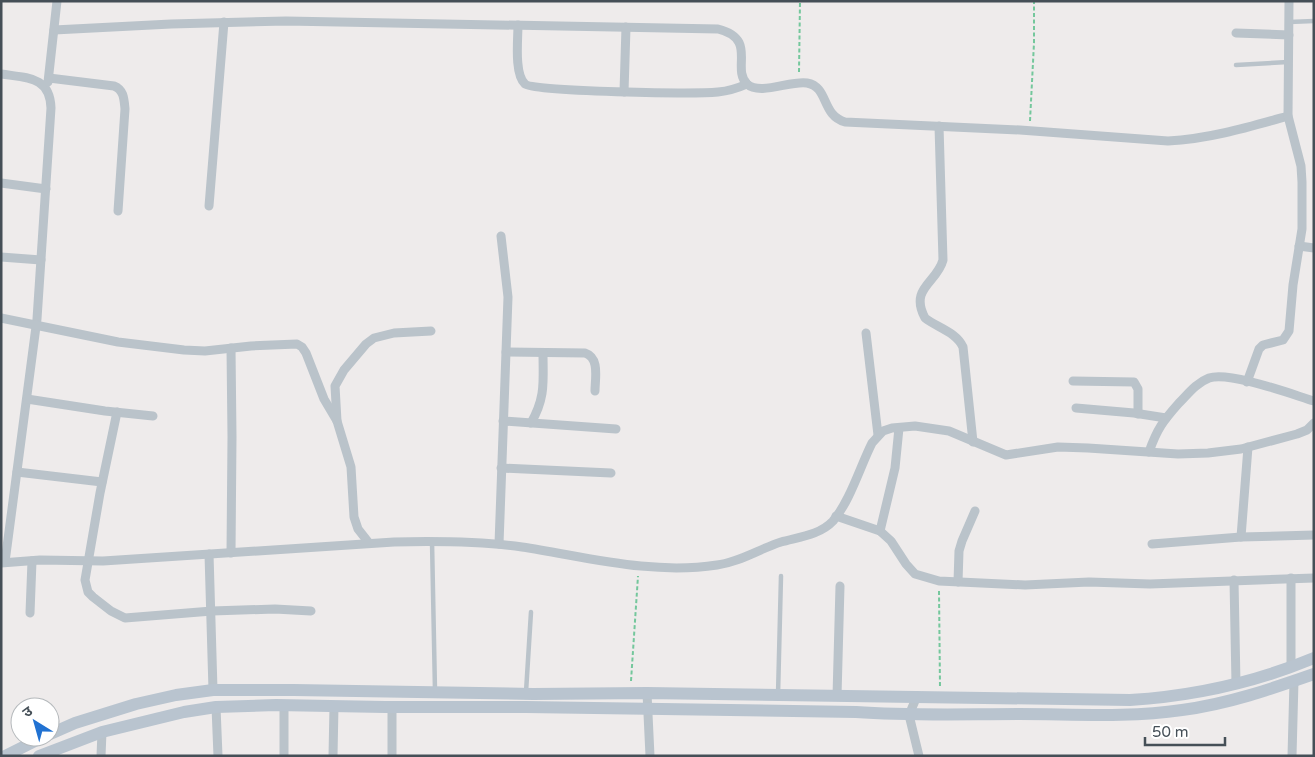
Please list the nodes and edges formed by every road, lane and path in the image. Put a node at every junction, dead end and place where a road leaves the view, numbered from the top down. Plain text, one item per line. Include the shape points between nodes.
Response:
1 (58, 1) edge
2 (800, 1) edge
3 (1034, 1) edge
4 (1289, 1) edge
5 (1314, 21) edge
6 (224, 22) junction
7 (1289, 22) junction
8 (518, 25) junction
9 (626, 27) junction
10 (54, 30) junction
11 (1236, 34) dead end
12 (1288, 34) junction
13 (1288, 62) junction
14 (1236, 64) dead end
15 (1, 74) edge
16 (49, 78) junction
17 (799, 82) junction
18 (747, 84) junction
19 (48, 90) junction
20 (624, 92) junction
21 (1288, 116) junction
22 (939, 126) junction
23 (1029, 131) junction
24 (1, 183) edge
25 (46, 189) junction
26 (209, 206) dead end
27 (118, 211) dead end
28 (501, 236) dead end
29 (1299, 246) junction
30 (1314, 248) edge
31 (1, 256) edge
32 (41, 260) junction
33 (1, 318) edge
34 (36, 326) junction
35 (430, 331) dead end
36 (866, 333) dead end
37 (231, 348) junction
38 (506, 352) junction
39 (543, 352) junction
40 (1073, 381) dead end
41 (1247, 382) junction
42 (595, 391) dead end
43 (27, 399) junction
44 (1314, 401) edge
45 (1076, 408) dead end
46 (117, 412) junction
47 (1138, 414) junction
48 (153, 416) dead end
49 (1166, 418) junction
50 (337, 421) junction
51 (503, 421) junction
52 (530, 423) junction
53 (1314, 424) edge
54 (899, 428) junction
55 (616, 429) dead end
56 (878, 435) junction
57 (973, 442) junction
58 (1248, 447) junction
59 (1149, 452) junction
60 (501, 468) junction
61 (17, 472) junction
62 (612, 473) dead end
63 (102, 482) junction
64 (975, 511) dead end
65 (836, 516) junction
66 (880, 532) junction
67 (1314, 535) edge
68 (1241, 537) junction
69 (432, 541) junction
70 (369, 544) junction
71 (499, 544) junction
72 (1152, 544) dead end
73 (231, 552) junction
74 (209, 554) junction
75 (32, 561) junction
76 (89, 561) junction
77 (3, 562) edge
78 (638, 566) junction
79 (781, 576) dead end
80 (1291, 578) junction
81 (1314, 578) edge
82 (1234, 580) junction
83 (939, 581) junction
84 (958, 582) junction
85 (840, 586) dead end
86 (212, 611) junction
87 (312, 611) dead end
88 (531, 612) dead end
89 (30, 613) dead end
90 (1314, 658) edge
91 (1290, 667) junction
92 (1314, 674) edge
93 (1294, 681) junction
94 (1236, 684) junction
95 (213, 690) junction
96 (435, 692) junction
97 (630, 693) junction
98 (526, 694) junction
99 (778, 696) junction
100 (837, 696) junction
101 (940, 697) junction
102 (647, 701) junction
103 (284, 705) junction
104 (216, 706) junction
105 (334, 706) junction
106 (392, 708) junction
107 (909, 708) junction
108 (60, 730) edge
109 (102, 732) junction
110 (23, 747) edge
111 (5, 756) edge
112 (39, 756) edge
113 (101, 756) edge
114 (218, 756) edge
115 (284, 756) edge
116 (332, 756) edge
117 (392, 756) edge
118 (650, 756) edge
119 (919, 756) edge
120 (1292, 756) edge

1 - 10 street
2 - 17 path
3 - 23 path
4 - 7 street
5 - 7 lane
6 - 8 street
6 - 10 street
6 - 26 street
7 - 12 street
8 - 9 street
8 - 20 street via 518,65 522,82 527,86
9 - 18 street via 718,29 728,32 738,41 743,78
9 - 20 street
10 - 16 street
11 - 12 street
12 - 13 street
13 - 14 lane
13 - 21 street
15 - 19 street via 41,82
16 - 19 street
16 - 27 street via 114,86 122,92 125,108
17 - 18 street via 760,88
17 - 22 street via 819,90 832,116 838,120
18 - 20 street via 718,92
19 - 25 street
21 - 23 street via 1188,140
21 - 29 street via 1301,166 1302,229
22 - 23 street
22 - 57 street via 943,260 937,273 925,285 920,303 925,318 954,336 964,347
24 - 25 street
25 - 32 street
28 - 38 street via 508,297
29 - 30 street
29 - 41 street via 1289,331 1283,340 1259,349
31 - 32 street
32 - 34 street
33 - 34 street
34 - 37 street via 118,342 184,350
34 - 43 street
35 - 50 street via 383,334 366,344 338,378 335,386
36 - 56 street
37 - 50 street via 290,343 302,347
37 - 73 street
38 - 39 street
38 - 51 street
39 - 42 street via 590,355 596,368
39 - 52 street via 542,401
40 - 47 street via 1134,382 1138,389
41 - 44 street
41 - 49 street via 1228,377 1210,378 1193,389
43 - 46 street
43 - 61 street
45 - 47 street
46 - 48 street
46 - 63 street
47 - 49 street
49 - 59 street via 1156,432
50 - 70 street via 351,467 354,517
51 - 52 street
51 - 60 street
52 - 55 street
53 - 58 street via 1297,434
54 - 56 street
54 - 57 street via 937,428
54 - 66 street via 895,468
56 - 65 street
57 - 59 street via 1006,455 1058,447
58 - 59 street via 1208,453
58 - 68 street
60 - 62 street
60 - 71 street
61 - 63 street
61 - 77 street
63 - 76 street
64 - 84 street via 959,551
65 - 66 street
65 - 78 street via 813,533 735,562 701,567
66 - 83 street via 916,574
67 - 68 street
68 - 72 street
69 - 70 street
69 - 71 street
69 - 96 lane
70 - 73 street
71 - 78 street
73 - 74 street
74 - 76 street
74 - 86 street
75 - 76 street
75 - 77 street
75 - 89 street
76 - 86 street via 85,580 88,592 120,616
78 - 97 path
79 - 99 lane
80 - 81 street
80 - 82 street
80 - 91 street
82 - 84 street via 1025,585
82 - 94 street
83 - 84 street
83 - 101 path
85 - 100 street
86 - 87 street
86 - 95 street
88 - 98 lane
90 - 91 street
91 - 94 street
92 - 93 street
93 - 107 street via 1228,702 1151,713 1113,715
93 - 120 street
94 - 101 street via 1185,696 1130,700
95 - 96 street
95 - 108 street via 136,704
96 - 98 street
97 - 98 street
97 - 102 street
99 - 100 street
99 - 102 street
100 - 107 street
101 - 107 street
102 - 106 street
102 - 107 street via 856,712
102 - 118 street
103 - 104 street
103 - 105 street
103 - 115 street
104 - 109 street
104 - 114 street
105 - 106 street
105 - 116 street
106 - 117 street
107 - 119 street
109 - 112 street
109 - 113 street
110 - 111 street

